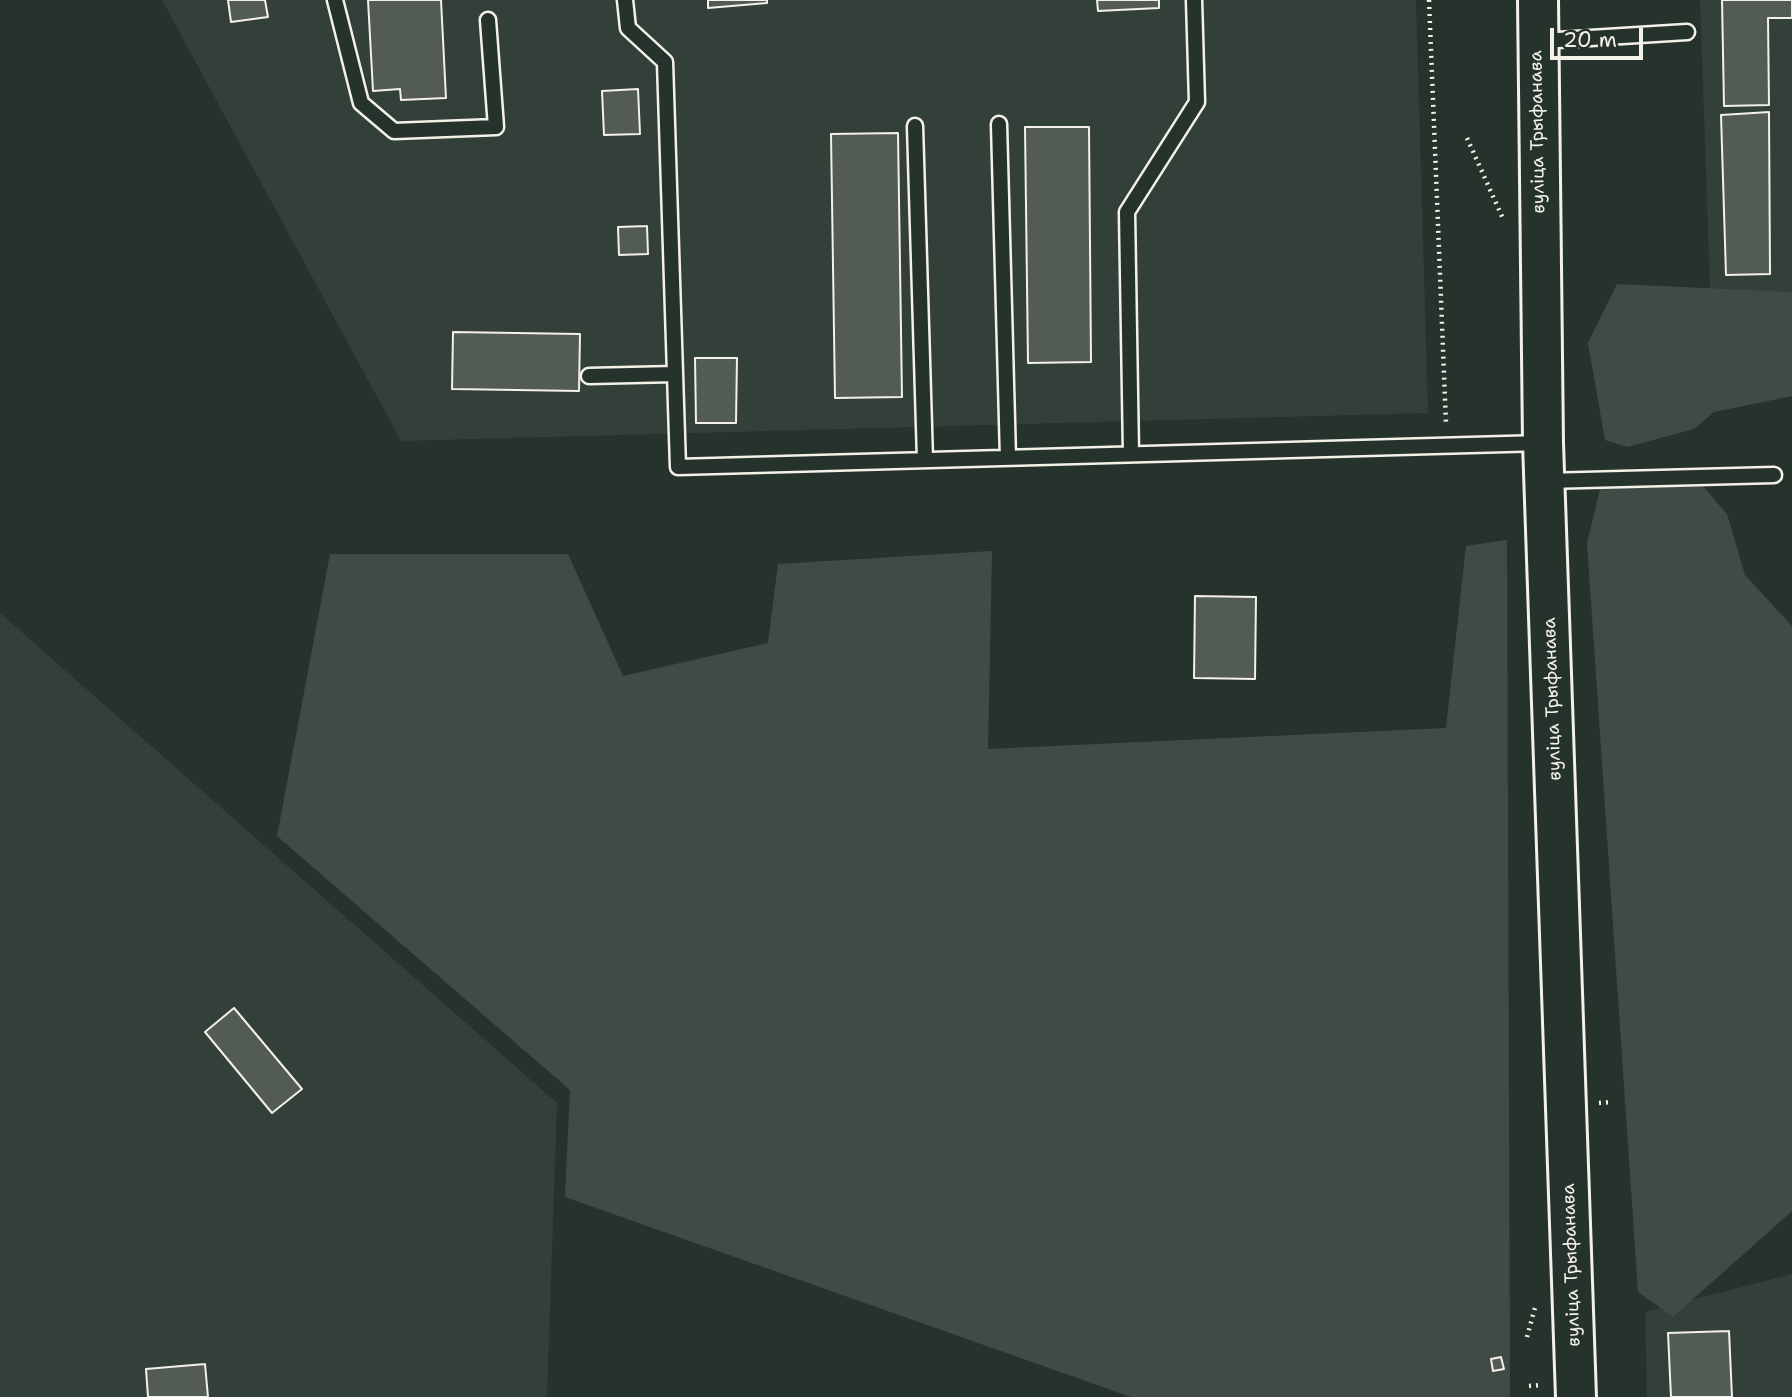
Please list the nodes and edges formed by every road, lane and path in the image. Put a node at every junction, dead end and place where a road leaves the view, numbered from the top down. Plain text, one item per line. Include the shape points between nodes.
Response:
1 (335, 0) edge
2 (625, 0) edge
3 (1194, 0) edge
4 (1429, 0) edge
5 (1538, 0) edge
6 (488, 20) dead end
7 (1687, 32) dead end
8 (1537, 41) junction
9 (999, 124) dead end
10 (915, 126) dead end
11 (675, 374) junction
12 (589, 376) dead end
13 (1543, 443) junction
14 (1446, 446) junction
15 (1131, 454) junction
16 (1007, 457) junction
17 (925, 460) junction
18 (1774, 475) dead end
19 (1545, 481) junction
20 (1576, 1397) edge

1 - 6 lane via 361,103 394,131 496,127
2 - 11 lane via 628,28 665,62
3 - 15 lane via 1197,102 1127,212
4 - 14 path
5 - 8 street, вуліца Трыфанава
7 - 8 lane
8 - 13 street, вуліца Трыфанава
9 - 16 lane
10 - 17 lane
11 - 12 lane
11 - 17 lane via 678,467
13 - 14 lane
13 - 19 street, вуліца Трыфанава
14 - 15 lane
15 - 16 lane
16 - 17 lane
18 - 19 lane
19 - 20 street, вуліца Трыфанава

